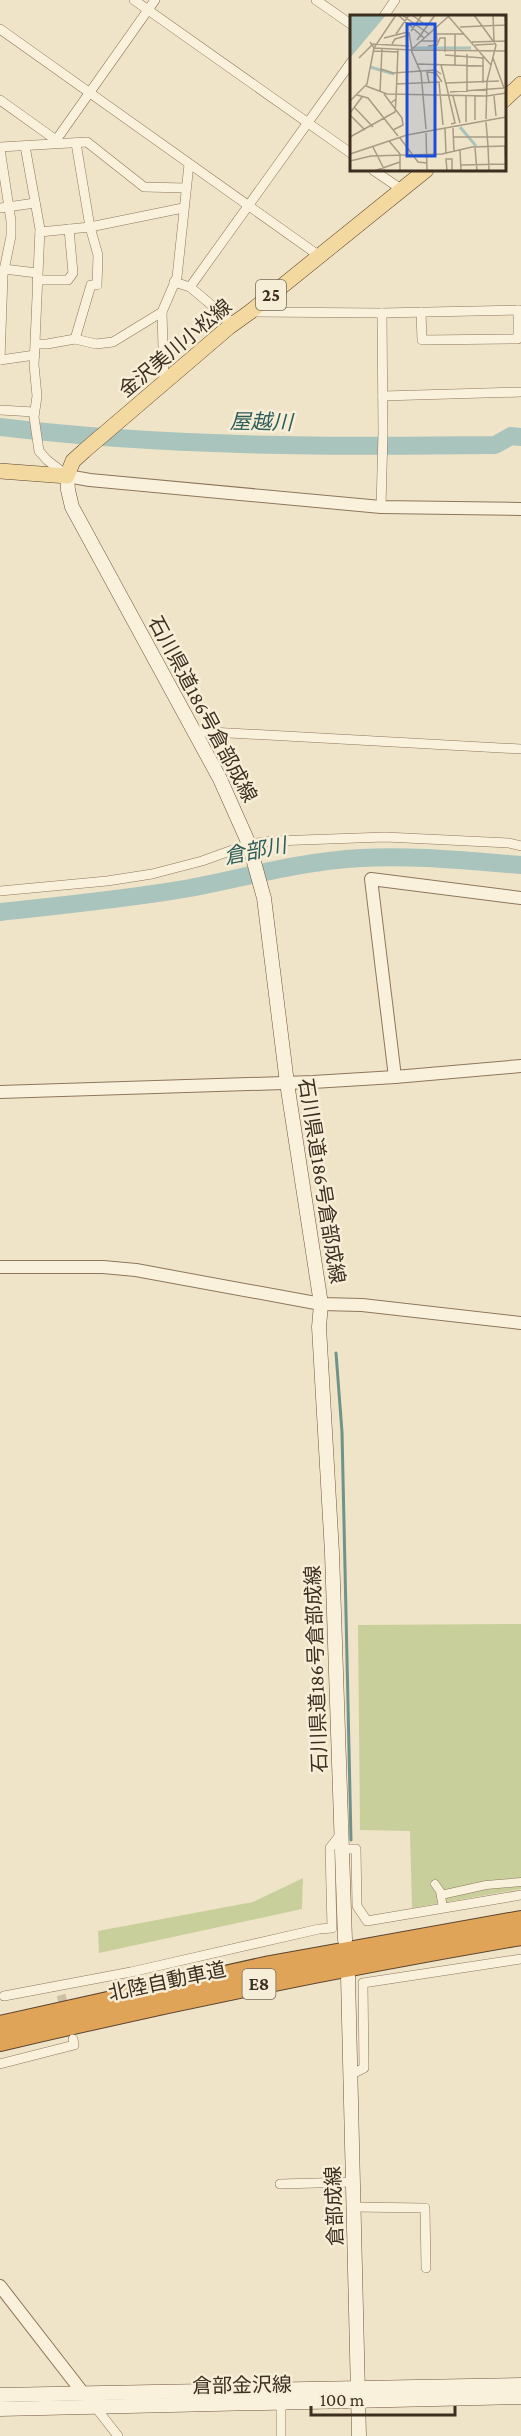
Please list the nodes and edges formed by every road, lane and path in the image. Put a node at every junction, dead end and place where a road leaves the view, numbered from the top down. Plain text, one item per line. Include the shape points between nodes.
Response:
1 (134, 0) edge
2 (155, 0) edge
3 (316, 0) edge
4 (395, 0) edge
5 (148, 10) junction
6 (385, 15) edge
7 (350, 24) edge
8 (0, 29) edge
9 (350, 63) edge
10 (521, 84) edge
11 (90, 93) junction
12 (506, 98) edge
13 (0, 100) edge
14 (308, 123) junction
15 (55, 142) junction
16 (76, 143) junction
17 (25, 146) junction
18 (0, 148) edge
19 (350, 153) edge
20 (189, 164) junction
21 (374, 171) edge
22 (425, 171) edge
23 (186, 188) junction
24 (401, 189) junction
25 (35, 203) junction
26 (248, 206) junction
27 (4, 207) edge
28 (183, 208) junction
29 (90, 227) junction
30 (69, 229) junction
31 (40, 232) junction
32 (318, 255) junction
33 (4, 269) junction
34 (37, 277) junction
35 (174, 282) junction
36 (190, 287) junction
37 (519, 310) edge
38 (162, 312) junction
39 (250, 312) junction
40 (421, 312) junction
41 (382, 313) junction
42 (234, 324) junction
43 (75, 339) junction
44 (36, 344) junction
45 (35, 354) junction
46 (0, 360) edge
47 (164, 383) junction
48 (521, 392) edge
49 (383, 396) junction
50 (0, 410) edge
51 (34, 414) junction
52 (0, 471) edge
53 (67, 476) junction
54 (381, 507) junction
55 (521, 509) edge
56 (193, 731) junction
57 (521, 749) edge
58 (249, 846) junction
59 (521, 846) edge
60 (0, 891) edge
61 (521, 898) edge
62 (521, 1066) edge
63 (395, 1077) junction
64 (287, 1083) junction
65 (0, 1092) edge
66 (0, 1267) edge
67 (321, 1304) junction
68 (521, 1323) edge
69 (341, 1842) junction
70 (521, 1882) edge
71 (435, 1884) dead end
72 (441, 1894) junction
73 (521, 1895) edge
74 (443, 1908) junction
75 (521, 1920) edge
76 (521, 1936) edge
77 (345, 1940) dead end
78 (521, 1959) edge
79 (348, 1976) dead end
80 (4, 1996) dead end
81 (0, 2025) edge
82 (73, 2039) dead end
83 (0, 2042) edge
84 (0, 2064) edge
85 (350, 2075) junction
86 (353, 2182) junction
87 (280, 2184) dead end
88 (353, 2207) junction
89 (426, 2268) dead end
90 (0, 2286) edge
91 (521, 2385) edge
92 (83, 2393) junction
93 (0, 2395) edge
94 (359, 2396) junction
95 (281, 2397) junction
96 (521, 2397) edge
97 (96, 2408) junction
98 (0, 2409) edge
99 (118, 2436) edge
100 (280, 2436) edge
101 (358, 2436) edge

1 - 5 street
2 - 5 street
3 - 7 street
4 - 6 street
5 - 11 street
5 - 14 street
8 - 11 street
9 - 14 street
10 - 12 main road
11 - 15 street
11 - 20 street
13 - 15 street
14 - 19 street
14 - 26 street
15 - 16 street
15 - 17 street
16 - 23 street via 87,142 144,187
16 - 29 street
17 - 18 street
17 - 25 street
18 - 27 street
20 - 23 street
20 - 26 street
21 - 24 street
22 - 24 main road, 金沢美川小松線 / 25
23 - 28 street
24 - 32 main road, 金沢美川小松線 / 25
25 - 27 street
25 - 31 street
26 - 32 street
26 - 36 street
27 - 33 street via 11,236
28 - 29 street
28 - 35 street
29 - 30 street
29 - 43 street via 98,255 97,285 91,285
30 - 31 street
30 - 34 street via 73,273 68,280
31 - 34 street
32 - 39 main road, 金沢美川小松線 / 25
33 - 34 street
33 - 46 street
34 - 44 street
35 - 36 street
35 - 38 street
36 - 42 street
37 - 40 street
37 - 40 street via 518,339 422,340
38 - 43 street via 113,342 96,344
38 - 47 street
39 - 41 street
39 - 42 main road, 金沢美川小松線 / 25
40 - 41 street
41 - 49 street
42 - 47 main road, 金沢美川小松線 / 25
43 - 44 street
44 - 45 street
45 - 46 street
45 - 51 street
47 - 53 main road, 金沢美川小松線 / 25 via 73,461
48 - 49 street
49 - 54 street
50 - 51 street
51 - 53 street via 39,451
52 - 53 main road
53 - 54 street
53 - 56 main road, 石川県道186号倉部成線 via 72,507
54 - 55 street
56 - 57 street
56 - 58 main road, 石川県道186号倉部成線 via 220,779
58 - 59 street via 385,837
58 - 60 street via 152,874
58 - 64 main road, 石川県道186号倉部成線 via 264,898
61 - 63 street via 371,879
62 - 63 street
63 - 64 street
64 - 65 street
64 - 67 main road, 石川県道186号倉部成線
66 - 67 street via 144,1271
67 - 68 street
67 - 69 main road, 石川県道186号倉部成線
69 - 74 street via 356,1849 357,1906 367,1920
69 - 77 main road, 石川県道186号倉部成線
69 - 80 street via 330,1848 332,1928 60,1990
70 - 72 street
71 - 72 street
72 - 74 street
73 - 74 street
75 - 81 highway, 北陸自動車道 / E8 via 270,1965
76 - 83 highway, 北陸自動車道 / E8 via 270,1982
78 - 85 street via 363,1983 364,2068
79 - 85 main road, 倉部成線
82 - 84 street via 74,2045
85 - 86 main road, 倉部成線
86 - 87 street
86 - 88 main road, 倉部成線
88 - 89 street via 425,2208
88 - 94 main road, 倉部成線
90 - 92 street
91 - 94 main road, 倉部金沢線
92 - 93 main road, 倉部金沢線
92 - 95 main road, 倉部金沢線
92 - 97 street
94 - 95 main road, 倉部金沢線
94 - 96 main road, 倉部金沢線
94 - 101 main road, 倉部成線
95 - 97 main road, 倉部金沢線
95 - 100 street
97 - 98 main road, 倉部金沢線
97 - 99 street

